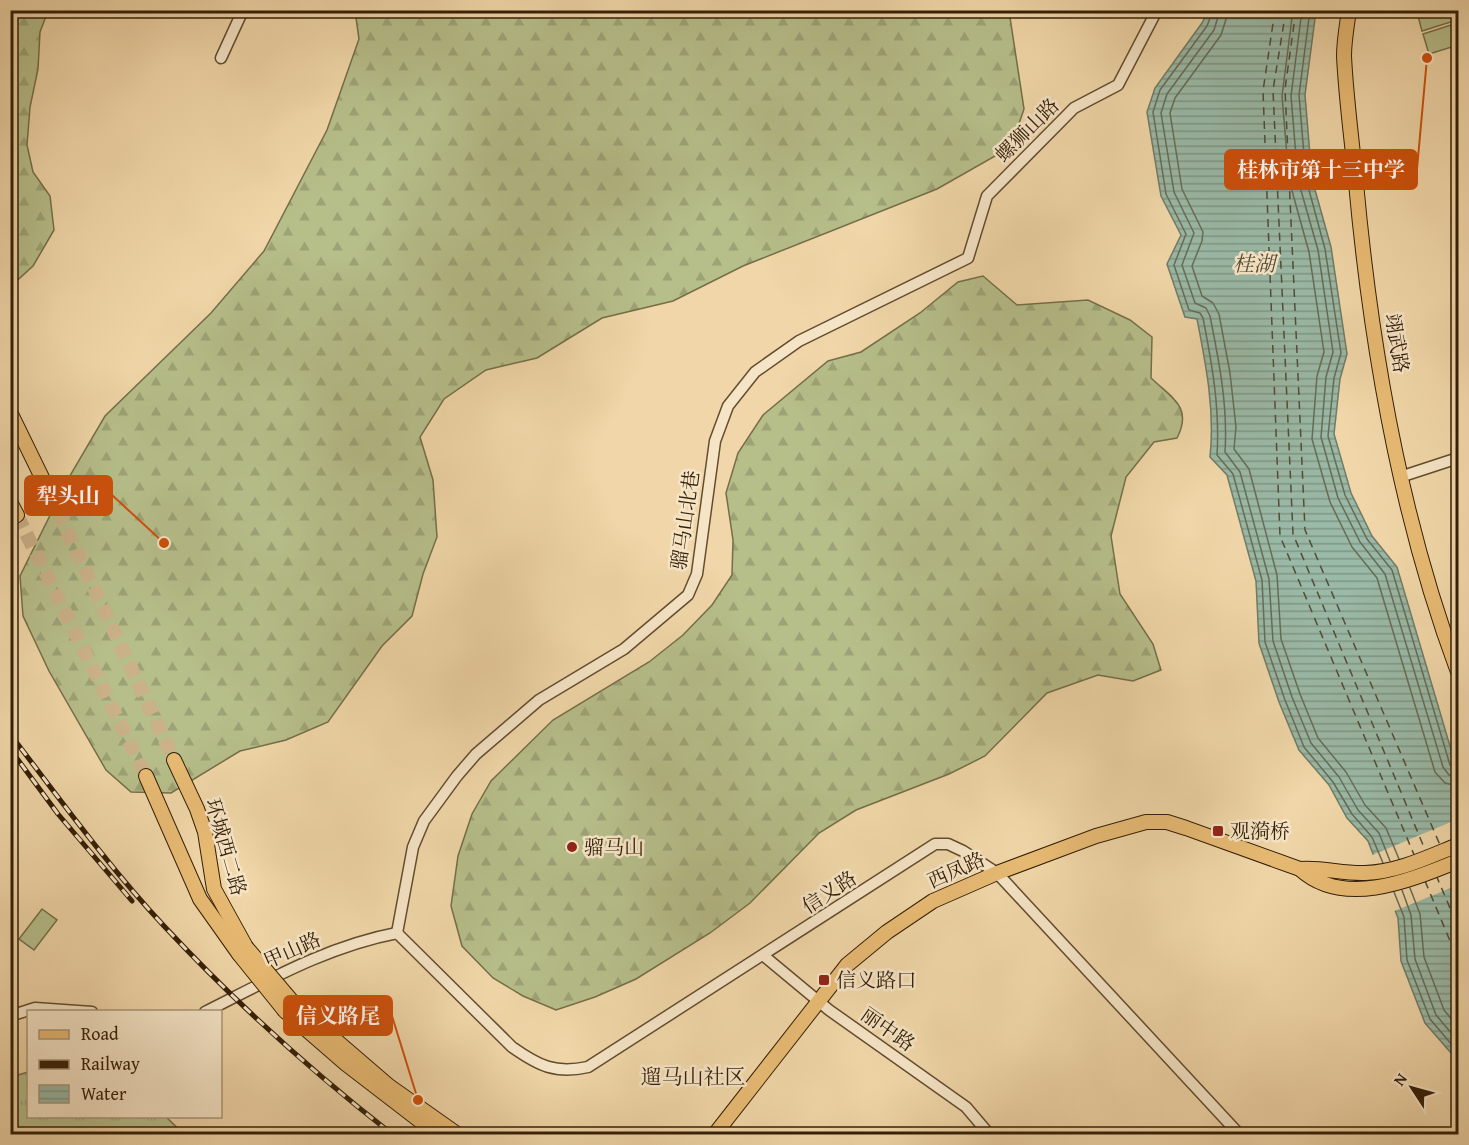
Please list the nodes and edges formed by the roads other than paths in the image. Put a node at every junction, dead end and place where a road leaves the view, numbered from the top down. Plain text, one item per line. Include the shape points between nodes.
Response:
1 (243, 10) edge
2 (1157, 10) edge
3 (1349, 10) edge
4 (221, 58) dead end
5 (987, 196) joint
6 (10, 412) edge
7 (1458, 458) edge
8 (1400, 477) junction
9 (49, 492) tunnel mouth
10 (1458, 672) edge
11 (174, 760) tunnel mouth
12 (146, 776) tunnel mouth
13 (1458, 845) edge
14 (1458, 861) edge
15 (1300, 869) junction
16 (997, 873) junction
17 (397, 933) junction
18 (243, 951) junction
19 (764, 956) junction
20 (817, 1001) junction
21 (291, 1008) junction
22 (29, 1010) edge
23 (73, 1010) edge
24 (207, 1010) edge
25 (27, 1011) edge
26 (10, 1016) edge
27 (436, 1134) edge
28 (456, 1134) edge
29 (716, 1134) edge
30 (989, 1134) edge
31 (1239, 1134) edge

1 - 4 street
2 - 5 street, 螺狮山路 via 1118,85 1074,108
3 - 8 main road, 翊武路 via 1344,54 1361,234
5 - 17 street, 骝马山北巷 via 968,258 799,341 755,372 728,406 715,441 697,574 688,595 624,649 539,700 483,747 457,776 429,813 413,847
6 - 9 main road
7 - 8 street
8 - 10 main road, 翊武路
11 - 18 main road, 环城西二路 via 205,832 214,889
12 - 18 main road, 环城西二路 via 200,899
13 - 15 main road, 西凤路 via 1403,867 1366,873
14 - 15 main road, 西凤路 via 1407,881 1366,888 1326,884 1311,879
15 - 16 main road, 西凤路 via 1167,822 1146,822
16 - 19 street, 信义路 via 963,851 948,844 935,844
16 - 20 main road, 西凤路 via 933,901 887,932 847,965
16 - 31 street, 信义路
17 - 19 street, 信义路 via 512,1047 550,1069 569,1071 588,1067
17 - 24 street, 甲山路 via 313,958
18 - 21 main road, 环城西二路, bridge
19 - 20 street, 丽中路
20 - 29 main road, 西凤路
20 - 30 street, 丽中路 via 966,1107
21 - 27 main road, 环城西二路 via 355,1072
21 - 28 main road, 环城西二路
22 - 23 street
25 - 26 street

